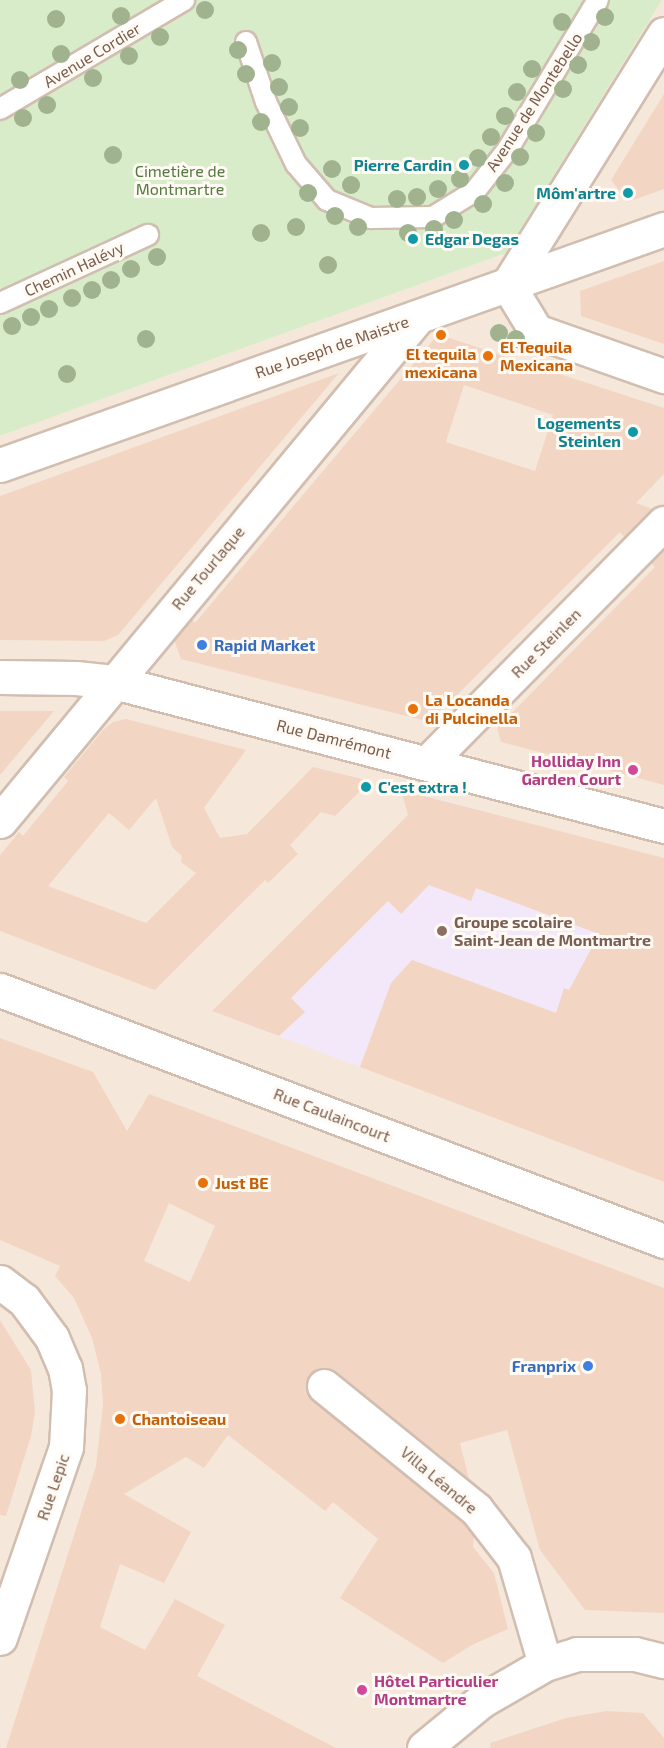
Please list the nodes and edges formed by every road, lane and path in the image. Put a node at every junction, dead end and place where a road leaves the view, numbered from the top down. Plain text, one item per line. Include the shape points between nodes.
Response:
1 (184, 0) edge
2 (598, 0) edge
3 (664, 34) edge
4 (246, 42) dead end
5 (0, 109) edge
6 (664, 229) edge
7 (148, 235) dead end
8 (508, 285) junction
9 (0, 303) edge
10 (418, 317) junction
11 (664, 376) edge
12 (0, 465) edge
13 (664, 523) edge
14 (0, 677) edge
15 (114, 682) junction
16 (427, 763) junction
17 (0, 821) edge
18 (664, 826) edge
19 (0, 990) edge
20 (664, 1241) edge
21 (0, 1282) edge
22 (324, 1386) dead end
23 (0, 1638) edge
24 (664, 1661) edge
25 (545, 1664) junction
26 (424, 1748) edge

1 - 5 lane, Avenue Cordier
2 - 4 lane, Avenue de Montebello via 508,149 475,191 433,217 371,218 327,200 296,164 266,102
3 - 8 street
6 - 8 street, Rue Joseph de Maistre
7 - 9 lane, Chemin Halévy
8 - 10 street, Rue Joseph de Maistre
8 - 11 street via 536,331
10 - 12 street, Rue Joseph de Maistre
10 - 15 street, Rue Tourlaque
13 - 16 street, Rue Steinlen
14 - 15 street, Rue Damrémont
15 - 16 street, Rue Damrémont
15 - 17 street, Rue Tourlaque
16 - 18 street, Rue Damrémont
19 - 20 street, Rue Caulaincourt
21 - 23 street, Rue Lepic via 24,1300 47,1331 65,1368 69,1390 66,1447
22 - 25 street, Villa Léandre via 476,1509 514,1558
24 - 25 street via 635,1654 577,1654
25 - 26 street via 481,1701

